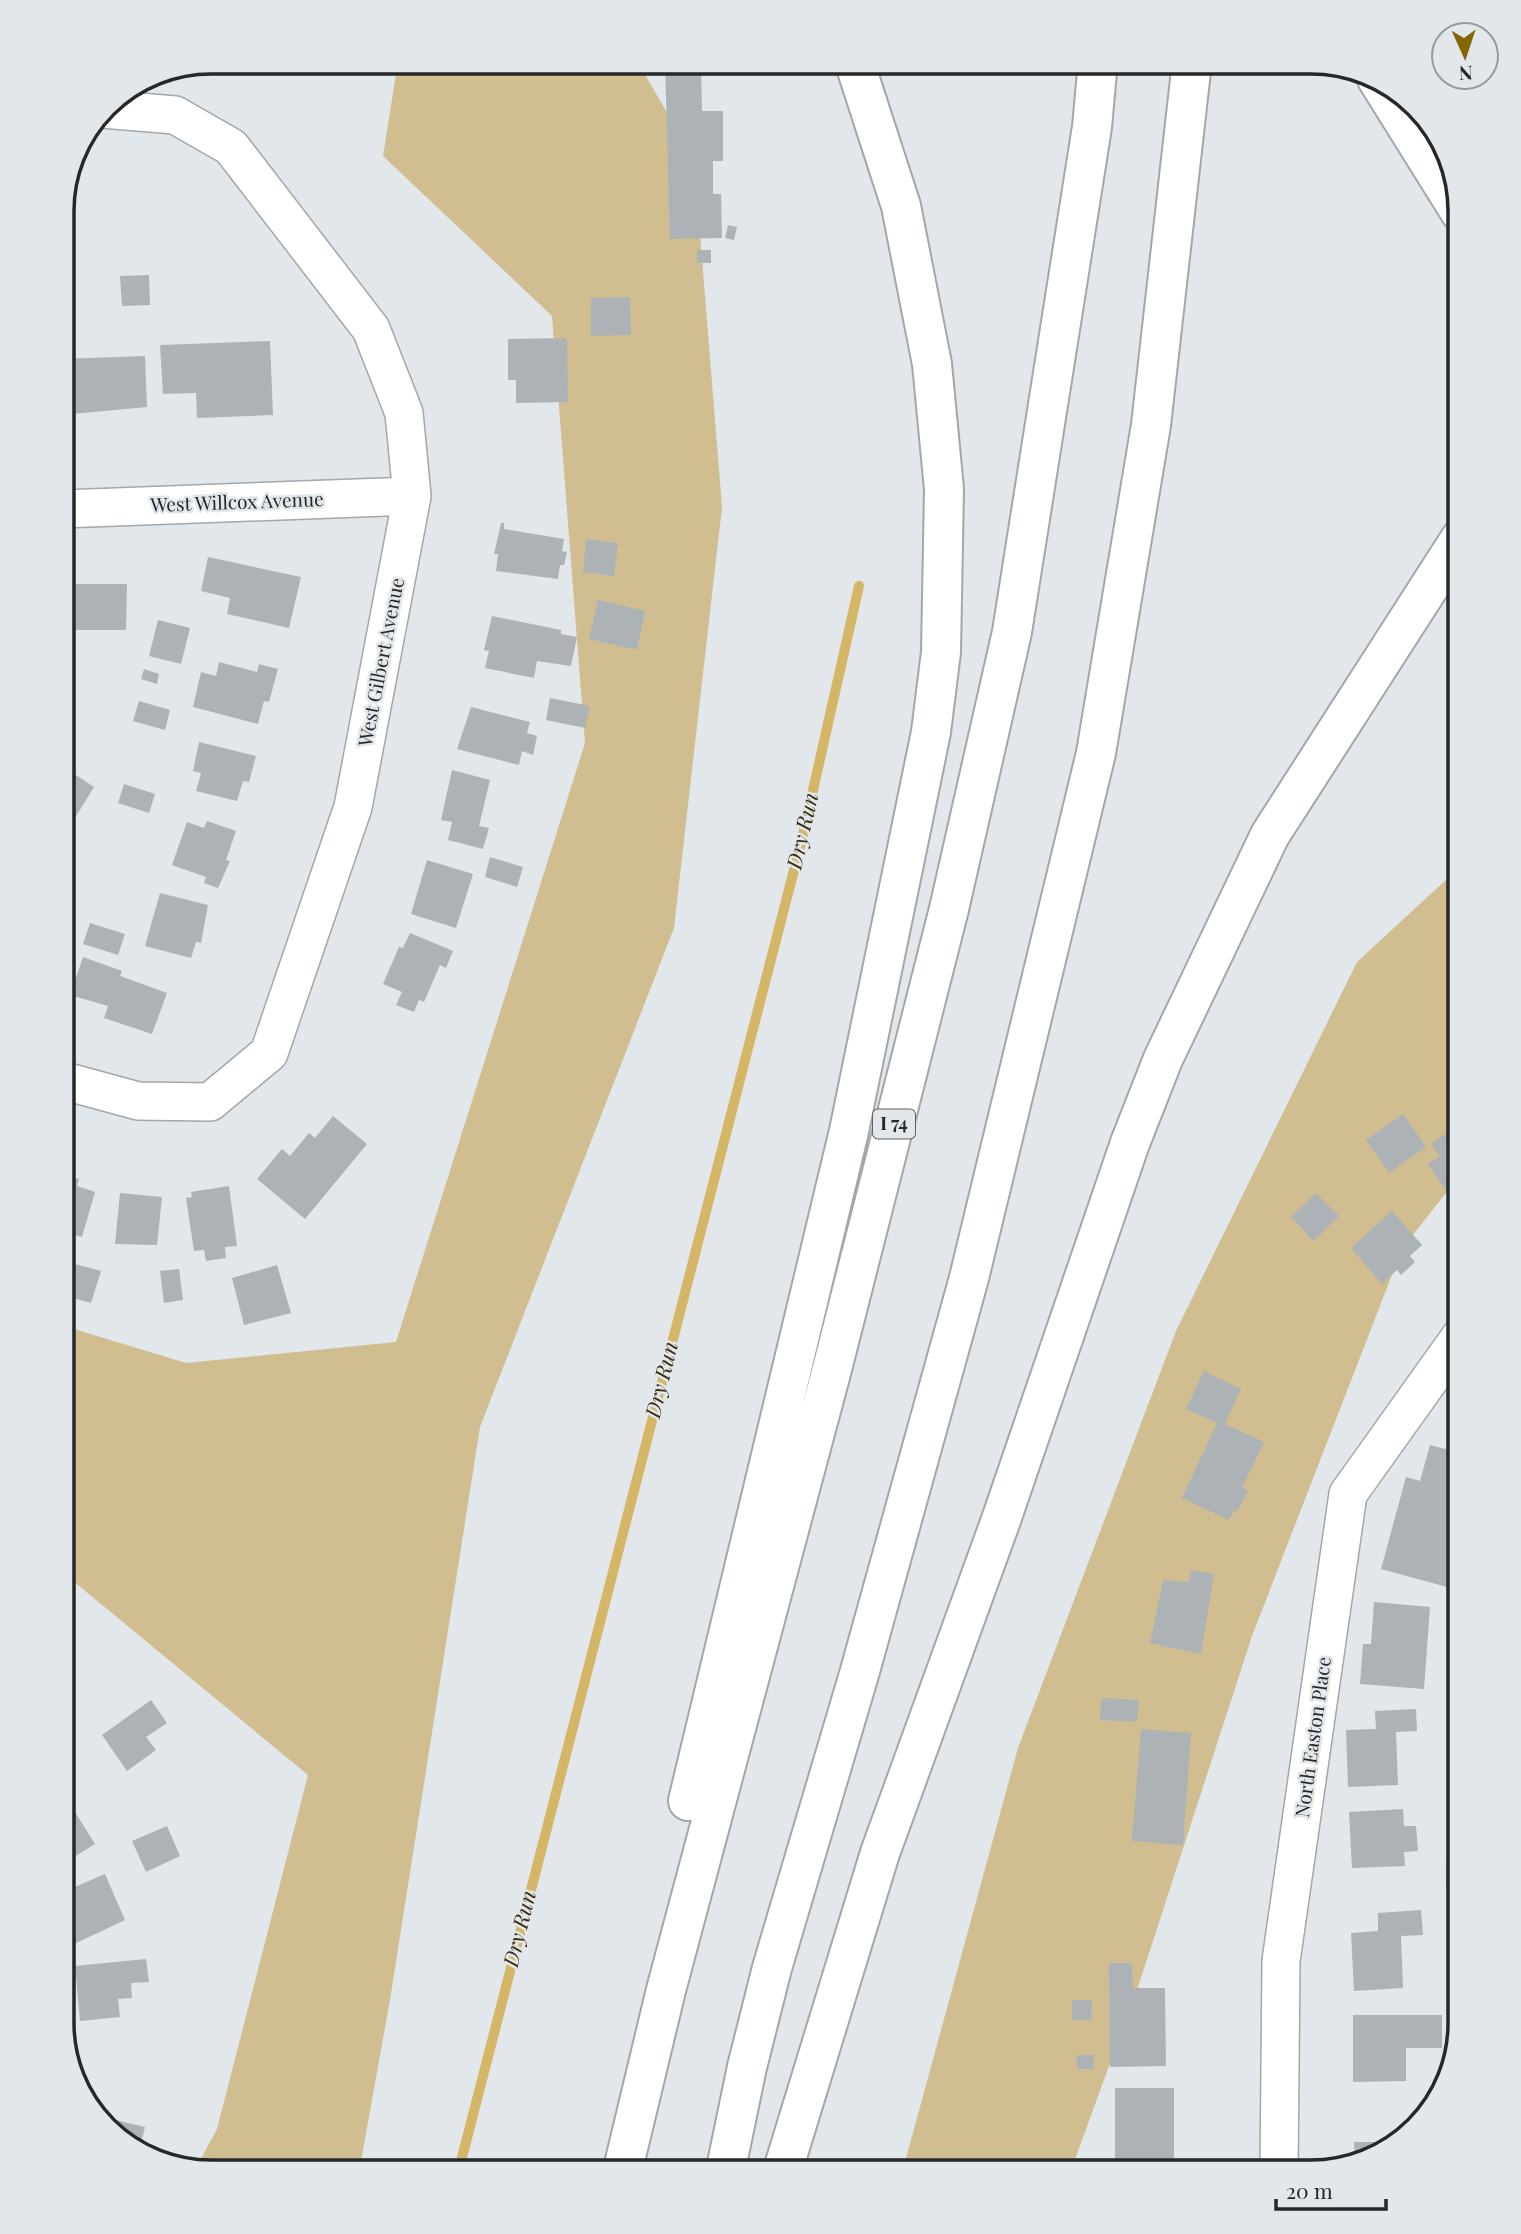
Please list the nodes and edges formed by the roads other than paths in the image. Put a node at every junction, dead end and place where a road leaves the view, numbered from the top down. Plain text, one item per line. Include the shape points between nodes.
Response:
1 (858, 74) edge
2 (1097, 74) edge
3 (1191, 74) edge
4 (1389, 99) edge
5 (118, 110) edge
6 (1445, 188) edge
7 (412, 496) junction
8 (74, 509) edge
9 (1448, 561) edge
10 (74, 1084) edge
11 (1448, 1354) edge
12 (612, 2160) edge
13 (625, 2160) edge
14 (728, 2160) edge
15 (786, 2160) edge
16 (1279, 2160) edge

1 - 12 main road via 901,206 932,364 945,533 938,680 852,1119 666,1899
2 - 13 main road, I 74 via 1012,632 949,909
3 - 14 main road via 1151,425 1096,753 969,1278 772,1968
4 - 6 main road
5 - 7 street, West Gilbert Avenue via 176,115 231,147 371,330 404,413
7 - 8 street, West Willcox Avenue
7 - 10 street, West Gilbert Avenue via 353,807 268,1053 210,1102 138,1101
9 - 15 main road via 1270,835 1163,1059 880,1853
11 - 16 street, North Easton Place via 1348,1494 1281,1961

